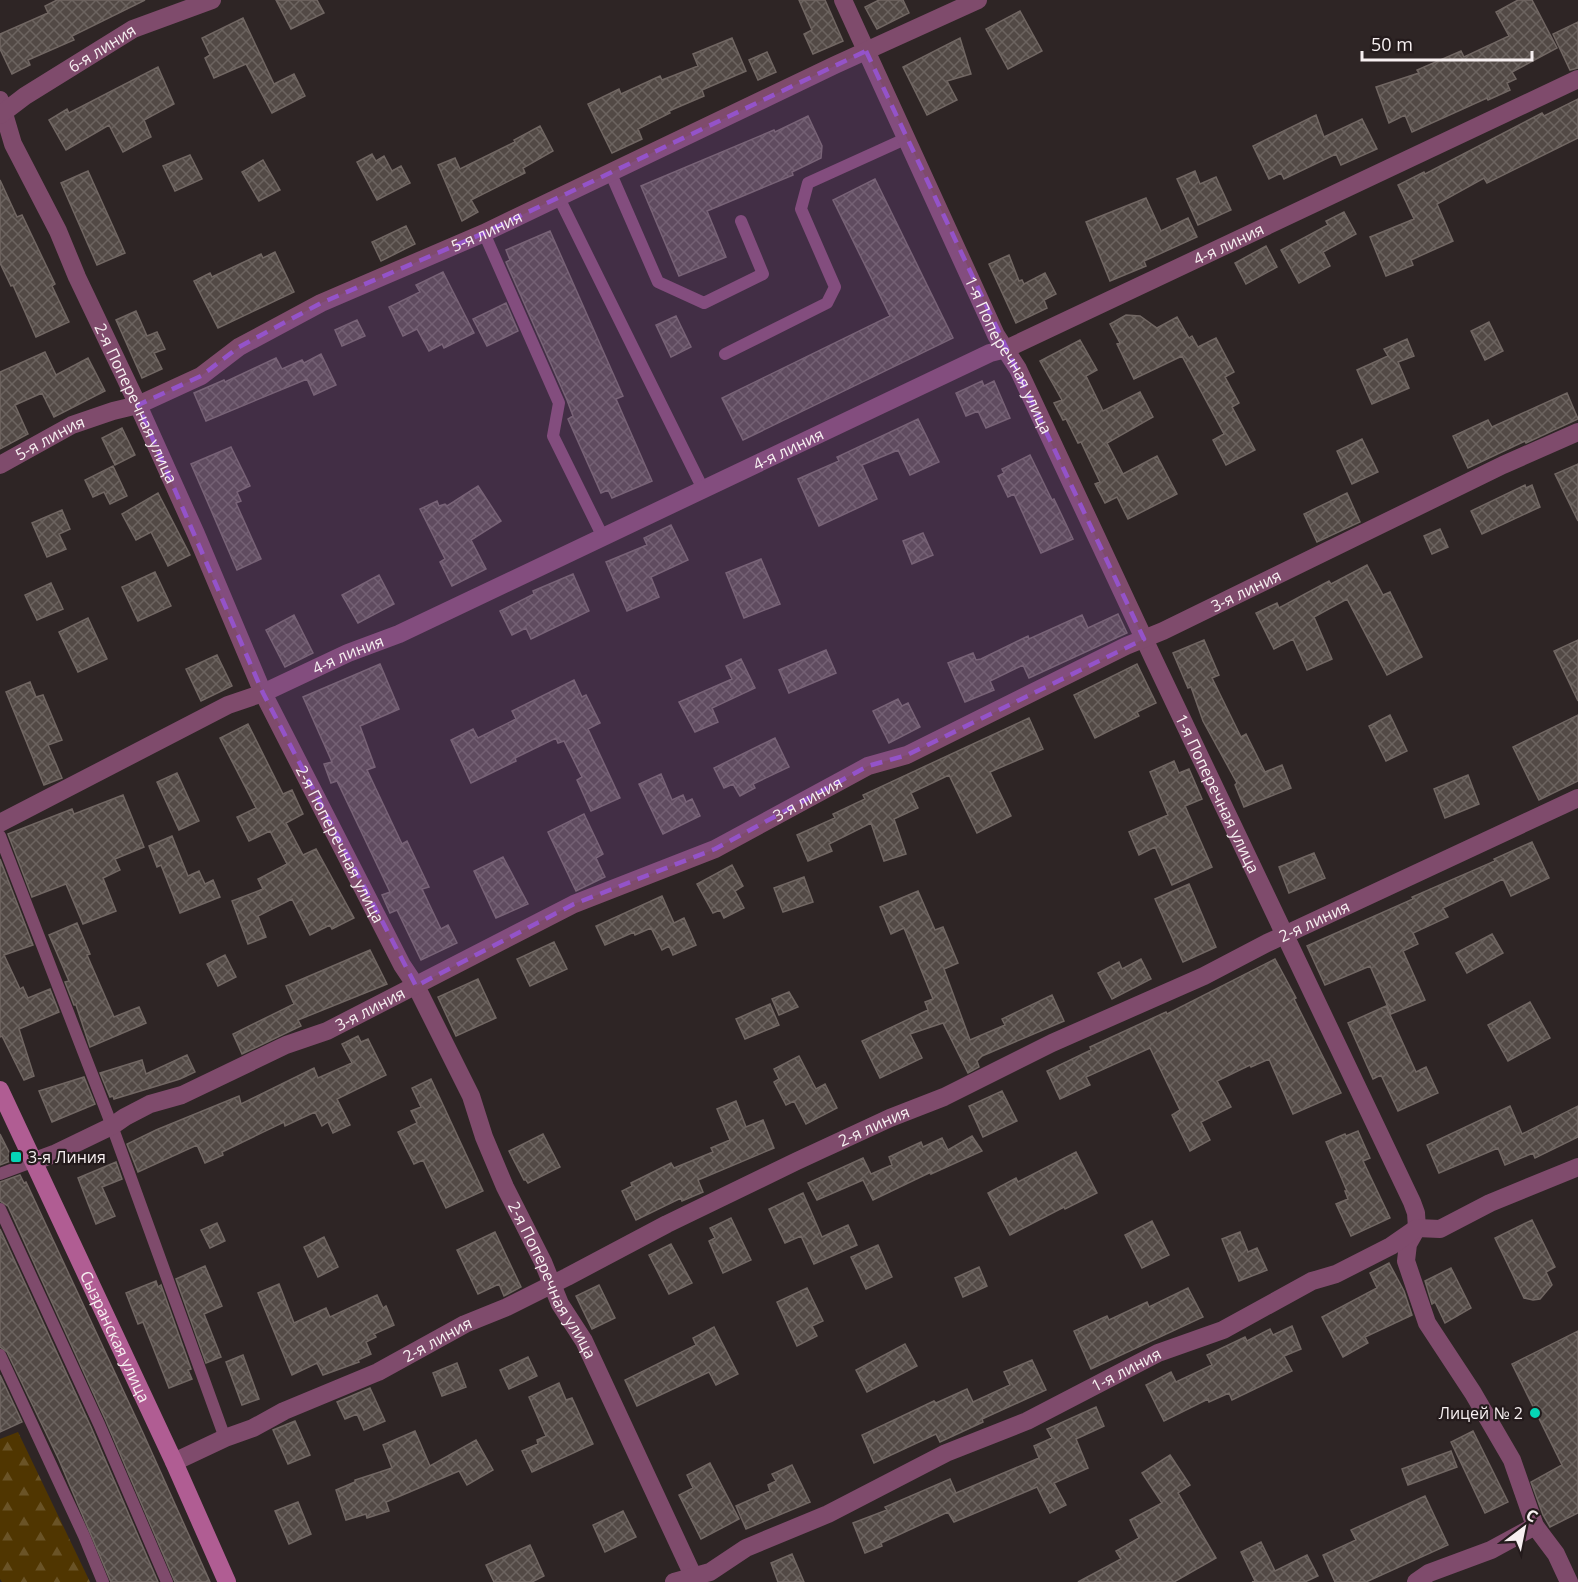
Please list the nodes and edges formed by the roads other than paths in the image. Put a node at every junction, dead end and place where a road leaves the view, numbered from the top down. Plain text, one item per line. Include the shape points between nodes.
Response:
1 (212, 0) edge
2 (843, 0) edge
3 (978, 0) edge
4 (866, 51) junction
5 (1578, 79) edge
6 (1, 109) edge
7 (905, 139) junction
8 (611, 174) junction
9 (559, 198) junction
10 (741, 221) dead end
11 (484, 233) junction
12 (1006, 349) junction
13 (725, 354) dead end
14 (138, 405) junction
15 (1578, 432) edge
16 (0, 465) edge
17 (704, 491) junction
18 (603, 537) junction
19 (1144, 639) junction
20 (263, 693) junction
21 (1578, 798) edge
22 (0, 824) edge
23 (0, 836) edge
24 (1285, 936) junction
25 (416, 986) junction
26 (0, 1090) edge
27 (112, 1126) junction
28 (35, 1161) junction
29 (1578, 1167) edge
30 (0, 1174) edge
31 (0, 1209) edge
32 (1417, 1228) junction
33 (551, 1284) junction
34 (0, 1355) edge
35 (225, 1438) junction
36 (174, 1462) junction
37 (1535, 1526) junction
38 (695, 1579) edge
39 (103, 1582) edge
40 (167, 1582) edge
41 (227, 1582) edge
42 (674, 1582) edge
43 (1416, 1582) edge
44 (1569, 1582) edge

1 - 6 street, 6-я линия via 133,29
2 - 4 street, 1-я Поперечная улица
3 - 4 street, 5-я линия
4 - 7 street, 1-я Поперечная улица
4 - 8 street, 5-я линия
5 - 12 street, 4-я линия
6 - 14 street, 2-я Поперечная улица via 13,144 58,231
7 - 12 street, 1-я Поперечная улица
7 - 13 lane via 808,183 801,209 835,287 827,303
8 - 9 street, 5-я линия
8 - 10 lane via 658,282 704,303 763,274
9 - 11 street, 5-я линия
9 - 17 lane
11 - 14 street, 5-я линия via 321,303 239,347 201,376
11 - 18 lane via 559,403 554,436
12 - 17 street, 4-я линия via 990,353
12 - 19 street, 1-я Поперечная улица
14 - 16 street, 5-я линия via 72,425
14 - 20 street, 2-я Поперечная улица
15 - 19 street, 3-я линия
17 - 18 street, 4-я линия
18 - 20 street, 4-я линия via 399,634
19 - 24 street, 1-я Поперечная улица
19 - 25 street, 3-я линия via 907,755 868,766 715,849 574,904
20 - 22 street, 4-я линия via 228,705
20 - 25 street, 2-я Поперечная улица
21 - 24 street, 2-я линия
23 - 27 lane
24 - 32 street, 1-я Поперечная улица via 1412,1202
24 - 33 street, 2-я линия via 944,1097 797,1161
25 - 27 street, 3-я линия via 327,1031 286,1045 182,1095 150,1104
25 - 33 street, 2-я Поперечная улица via 471,1096 484,1137
26 - 28 street, Сызранская улица
27 - 28 street, 3-я линия
27 - 35 lane
28 - 30 lane
28 - 36 street, Сызранская улица
29 - 32 street, 1-я линия via 1490,1203 1440,1229
31 - 40 lane
32 - 37 street via 1408,1244 1406,1261 1428,1323 1512,1460
32 - 38 street, 1-я линия via 1390,1246 1336,1274 1312,1281 1223,1330 1158,1353 1027,1421 946,1453 828,1514 746,1548
33 - 35 street, 2-я линия via 465,1324 378,1372
33 - 38 street, 2-я Поперечная улица via 584,1341
34 - 39 lane
35 - 36 street, 2-я линия
36 - 41 street, Сызранская улица
37 - 43 street
37 - 44 street via 1556,1554
38 - 42 street, 1-я линия

